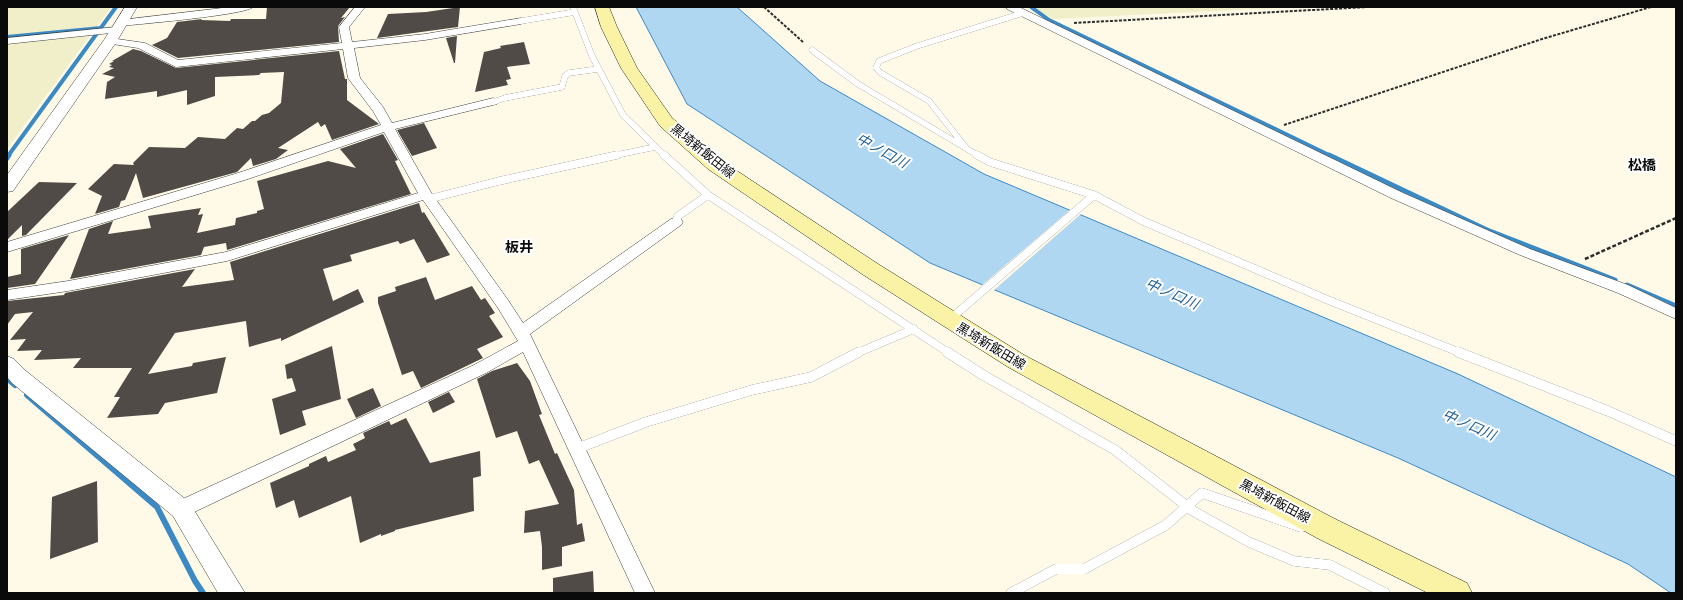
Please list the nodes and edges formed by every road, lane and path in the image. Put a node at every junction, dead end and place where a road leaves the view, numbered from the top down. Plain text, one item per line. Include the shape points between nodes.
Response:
1 (131, 7) edge
2 (248, 7) edge
3 (360, 7) edge
4 (602, 7) edge
5 (764, 7) edge
6 (1011, 7) edge
7 (1368, 7) edge
8 (1651, 7) edge
9 (574, 9) edge
10 (1023, 13) junction
11 (521, 21) joint
12 (1048, 24) junction
13 (115, 31) junction
14 (7, 41) edge
15 (349, 45) junction
16 (812, 50) joint
17 (598, 69) junction
18 (493, 102) joint
19 (388, 127) junction
20 (1269, 132) junction
21 (655, 147) junction
22 (970, 152) junction
23 (7, 187) edge
24 (708, 195) junction
25 (427, 197) junction
26 (1092, 198) junction
27 (1676, 218) edge
28 (676, 222) joint
29 (7, 247) edge
30 (1566, 267) junction
31 (7, 295) edge
32 (1676, 314) edge
33 (953, 318) junction
34 (914, 329) junction
35 (523, 338) junction
36 (7, 364) edge
37 (1676, 441) edge
38 (576, 449) junction
39 (1188, 507) junction
40 (181, 509) junction
41 (1327, 529) junction
42 (232, 593) edge
43 (645, 593) edge
44 (1011, 593) edge
45 (1385, 593) edge
46 (1457, 593) edge

1 - 13 street
2 - 13 street
3 - 15 street via 344,27
4 - 33 main road, 黒埼新飯田線 via 629,68 666,122 715,165 870,269
5 - 16 path
6 - 10 street
7 - 12 path
8 - 20 path via 1542,39
9 - 11 lane
9 - 17 lane
10 - 12 street
10 - 22 lane via 917,46 879,61 876,68 929,101
11 - 15 street via 425,37
12 - 20 street
13 - 14 street
13 - 15 street via 176,64
13 - 23 street
15 - 19 street via 354,78 379,110
16 - 22 lane via 858,84
17 - 18 lane via 569,73 565,76 562,87
17 - 21 lane via 623,115
18 - 19 street
19 - 25 street
19 - 29 street via 243,176
20 - 30 street via 1396,195 1525,252
21 - 24 lane
21 - 25 lane
22 - 26 lane via 990,162
24 - 28 lane via 678,216
24 - 34 lane
25 - 31 street via 227,256
25 - 35 street via 503,304
26 - 33 lane
26 - 37 lane via 1328,300 1608,411
27 - 30 path
28 - 35 street
30 - 32 street via 1623,289
33 - 41 main road, 黒埼新飯田線 via 1016,361
34 - 38 lane via 858,352 812,377 752,390 646,422
34 - 39 lane via 983,375 1115,450
35 - 38 street
35 - 40 street via 480,369
36 - 40 street via 19,377
38 - 43 street
39 - 41 lane via 1202,493 1309,530
39 - 44 lane via 1166,525 1084,569 1056,569
39 - 45 lane via 1249,542 1294,561 1330,565
40 - 42 street
41 - 46 main road, 黒埼新飯田線

